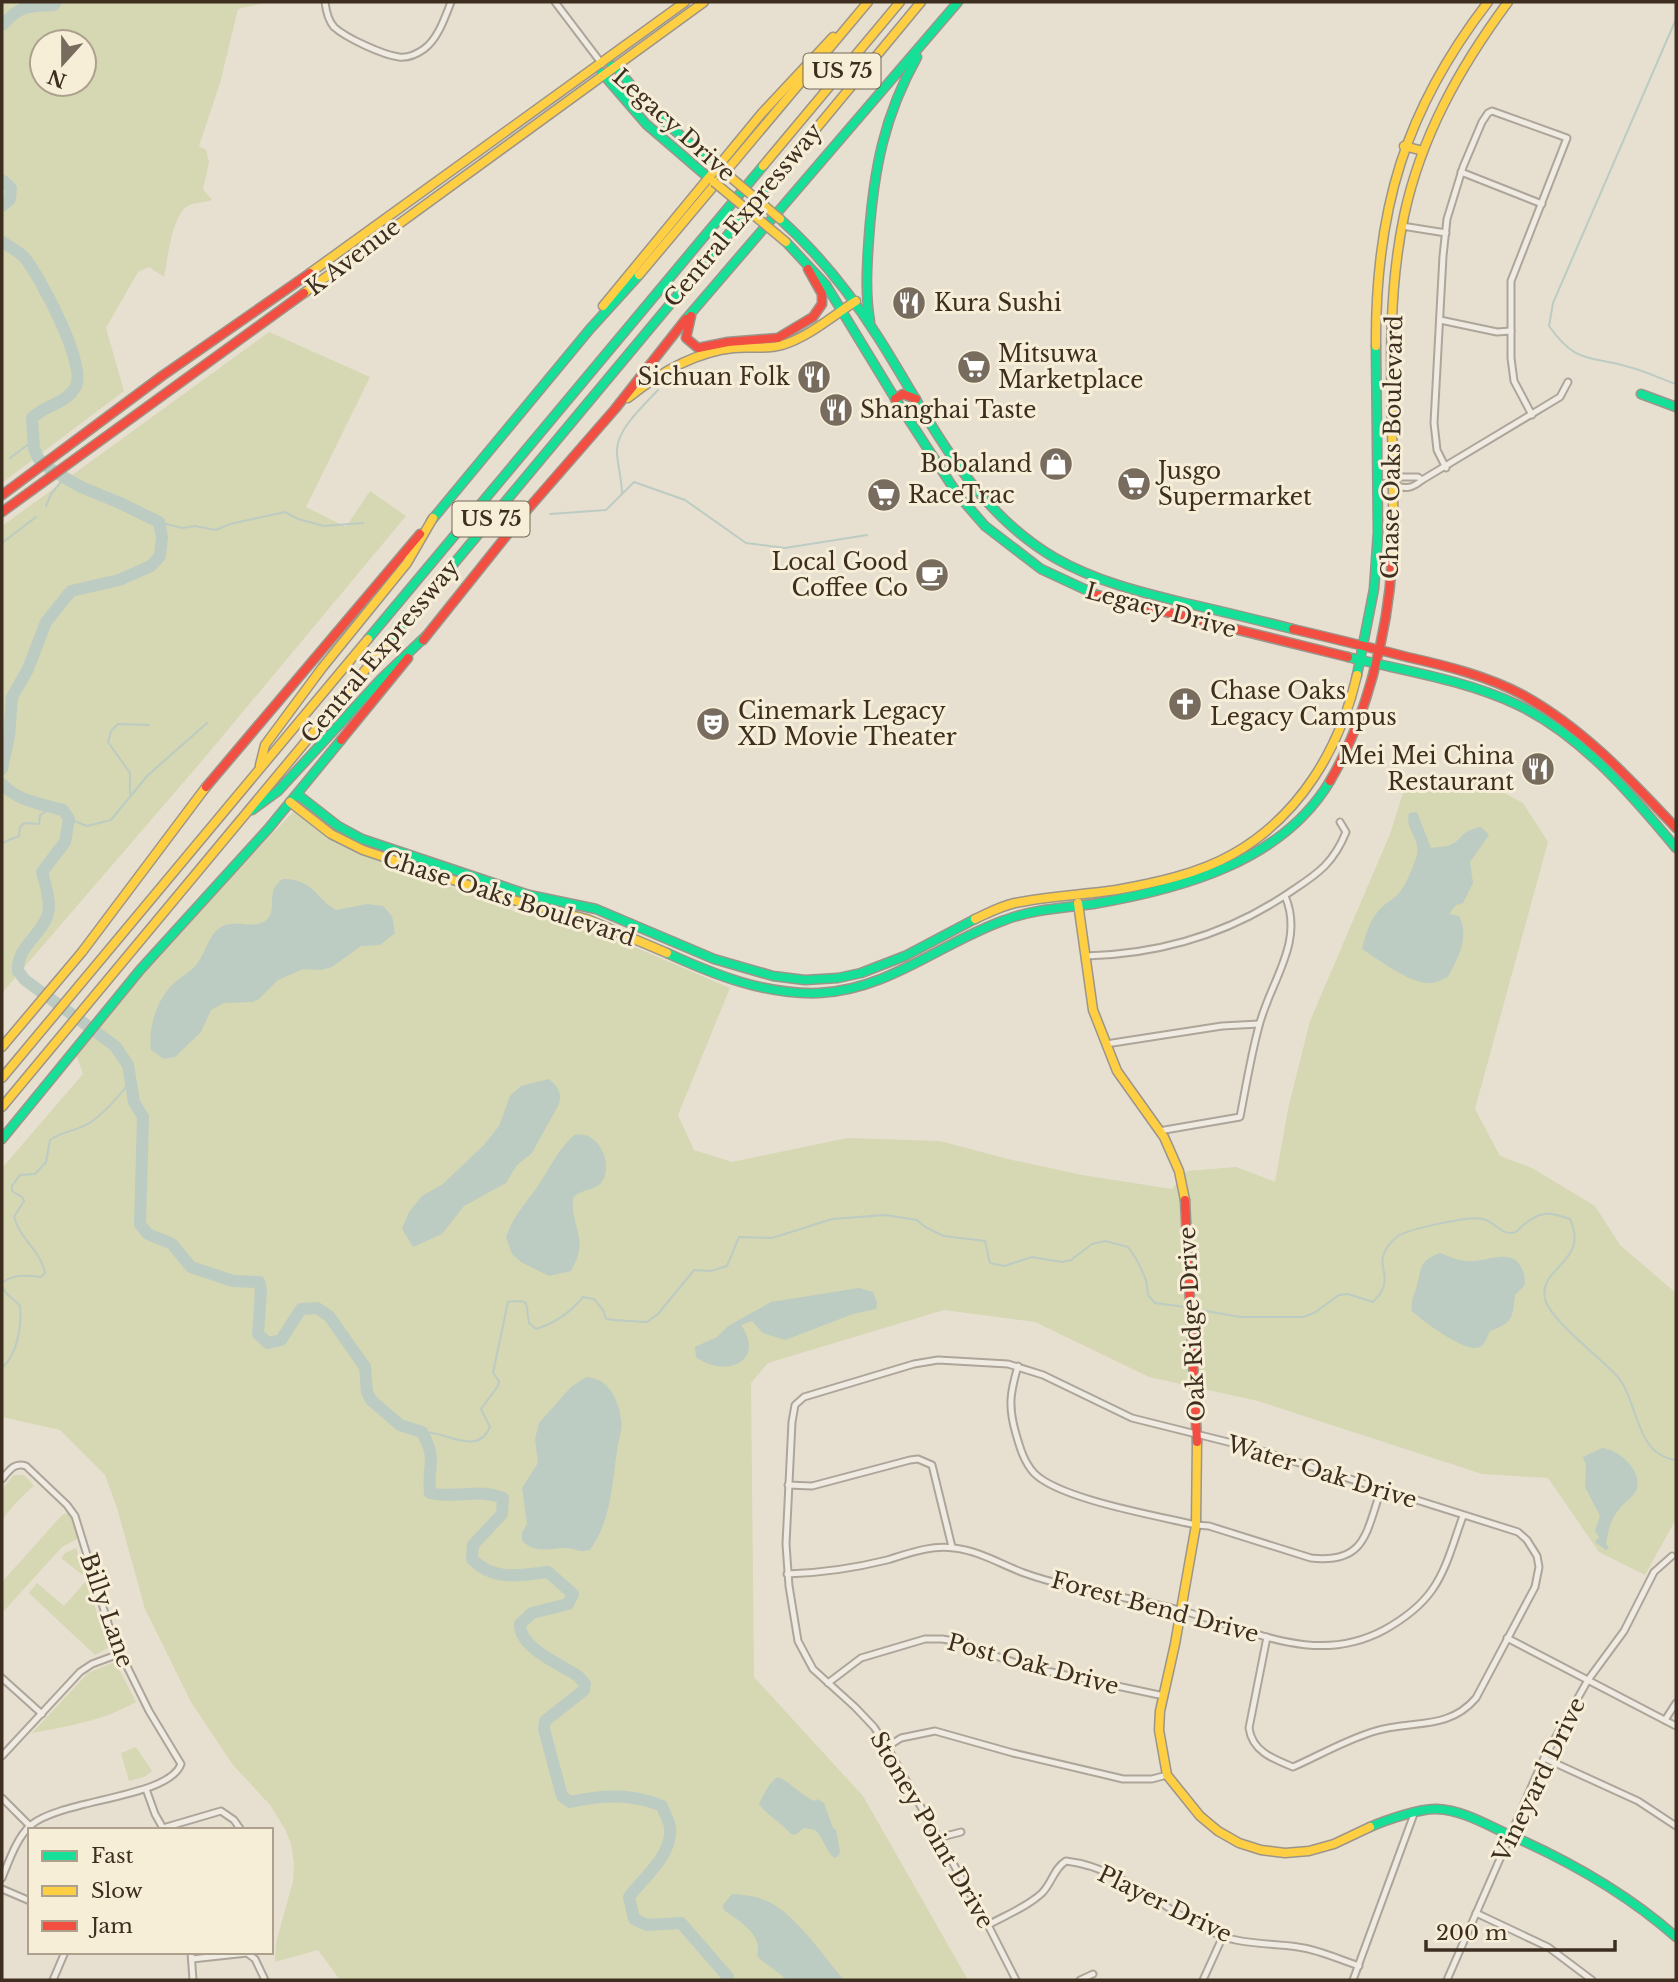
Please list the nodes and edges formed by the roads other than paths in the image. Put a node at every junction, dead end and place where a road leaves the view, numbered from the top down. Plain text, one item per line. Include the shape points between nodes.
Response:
1 (326, 2) edge
2 (451, 2) edge
3 (555, 2) edge
4 (704, 2) edge
5 (868, 2) edge
6 (900, 2) edge
7 (921, 2) edge
8 (958, 2) edge
9 (1488, 2) edge
10 (1508, 2) edge
11 (683, 3) edge
12 (687, 14) junction
13 (930, 36) junction
14 (1458, 44) junction
15 (1470, 54) junction
16 (602, 64) junction
17 (615, 66) junction
18 (603, 76) junction
19 (656, 115) junction
20 (646, 124) junction
21 (1404, 146) junction
22 (1423, 151) junction
23 (720, 168) junction
24 (1461, 172) junction
25 (711, 179) junction
26 (1542, 204) junction
27 (404, 205) junction
28 (411, 213) junction
29 (1384, 224) junction
30 (1402, 226) junction
31 (1446, 233) junction
32 (805, 260) junction
33 (321, 264) junction
34 (329, 274) junction
35 (856, 301) junction
36 (841, 310) junction
37 (692, 311) junction
38 (1440, 320) junction
39 (872, 328) junction
40 (1511, 331) junction
41 (221, 334) junction
42 (231, 347) junction
43 (571, 351) junction
44 (1568, 382) dead end
45 (1641, 394) dead end
46 (895, 399) junction
47 (916, 400) junction
48 (1676, 407) edge
49 (615, 409) junction
50 (1532, 415) junction
51 (1446, 468) junction
52 (1422, 480) junction
53 (1378, 483) junction
54 (1394, 483) junction
55 (972, 486) junction
56 (4, 494) edge
57 (958, 495) junction
58 (2, 512) edge
59 (433, 518) junction
60 (1091, 577) junction
61 (1084, 591) junction
62 (1195, 605) junction
63 (1192, 620) junction
64 (426, 636) junction
65 (1363, 648) junction
66 (1378, 650) junction
67 (1361, 661) junction
68 (1375, 664) junction
69 (1531, 697) junction
70 (1523, 708) junction
71 (1331, 754) junction
72 (1342, 761) junction
73 (1614, 764) junction
74 (259, 769) junction
75 (1604, 772) junction
76 (297, 794) junction
77 (290, 802) junction
78 (238, 821) junction
79 (1340, 822) dead end
80 (1676, 828) edge
81 (1676, 849) edge
82 (401, 851) junction
83 (397, 861) junction
84 (1218, 862) junction
85 (1221, 872) junction
86 (1076, 894) junction
87 (1285, 896) junction
88 (527, 899) junction
89 (1079, 906) junction
90 (654, 933) junction
91 (650, 944) junction
92 (1086, 956) junction
93 (778, 979) junction
94 (827, 979) junction
95 (776, 991) junction
96 (827, 992) junction
97 (1259, 1024) junction
98 (1105, 1044) junction
99 (2, 1047) edge
100 (2, 1078) edge
101 (2, 1107) edge
102 (1159, 1131) junction
103 (2, 1139) edge
104 (1018, 1366) junction
105 (793, 1411) joint
106 (1197, 1434) junction
107 (2, 1479) edge
108 (788, 1485) junction
109 (1381, 1489) junction
110 (1463, 1516) junction
111 (1196, 1525) junction
112 (952, 1547) junction
113 (1672, 1556) dead end
114 (787, 1574) junction
115 (1181, 1610) junction
116 (1267, 1637) junction
117 (1507, 1638) junction
118 (119, 1654) junction
119 (2, 1678) edge
120 (1588, 1680) junction
121 (828, 1683) junction
122 (1164, 1696) junction
123 (1676, 1703) edge
124 (41, 1714) junction
125 (1665, 1720) junction
126 (1676, 1726) edge
127 (887, 1747) junction
128 (2, 1756) edge
129 (1544, 1758) junction
130 (1167, 1775) junction
131 (146, 1789) junction
132 (2, 1798) edge
133 (1415, 1814) junction
134 (30, 1826) joint
135 (1676, 1826) edge
136 (163, 1828) edge
137 (167, 1828) edge
138 (240, 1828) edge
139 (28, 1830) edge
140 (961, 1832) dead end
141 (1510, 1835) junction
142 (938, 1838) junction
143 (2, 1878) edge
144 (2, 1889) edge
145 (28, 1900) edge
146 (1476, 1913) junction
147 (988, 1925) junction
148 (1223, 1936) junction
149 (1676, 1937) edge
150 (64, 1954) edge
151 (228, 1954) edge
152 (248, 1954) edge
153 (191, 1956) edge
154 (1359, 1966) junction
155 (1093, 1974) dead end
156 (53, 1980) edge
157 (193, 1980) edge
158 (265, 1980) edge
159 (1016, 1980) edge
160 (1080, 1980) edge
161 (1203, 1980) edge
162 (1353, 1980) edge
163 (1447, 1980) edge
164 (1592, 1980) edge

1 - 2 street via 328,18 335,27 398,57 426,48
3 - 16 street
4 - 12 main road, K Avenue
5 - 23 main road via 783,88
5 - 43 main road, Central Expressway
6 - 74 main road, Central Expressway / US 75
7 - 78 main road, Central Expressway / US 75
8 - 13 main road, Central Expressway
9 - 14 main road, Chase Oaks Boulevard
10 - 15 main road, Chase Oaks Boulevard
11 - 12 main road
11 - 16 main road, K Avenue
12 - 17 main road, K Avenue
13 - 37 main road, Central Expressway
13 - 39 main road via 898,92 878,148 866,285
14 - 15 main road
14 - 21 main road, Chase Oaks Boulevard via 1435,79
15 - 22 main road, Chase Oaks Boulevard
16 - 17 main road, Legacy Drive
16 - 18 main road, Legacy Drive
16 - 27 main road, K Avenue
17 - 18 main road, K Avenue
17 - 19 main road, Legacy Drive
18 - 20 main road, Legacy Drive
18 - 28 main road, K Avenue
19 - 20 main road
19 - 23 main road, Legacy Drive
20 - 25 main road, Legacy Drive
21 - 22 main road
21 - 29 main road, Chase Oaks Boulevard
22 - 30 main road, Chase Oaks Boulevard
23 - 25 main road
23 - 35 main road, Legacy Drive, bridge via 795,232
24 - 26 street
24 - 26 street via 1490,111 1567,138
24 - 31 street
25 - 32 main road, Legacy Drive, bridge
25 - 43 main road via 622,281
26 - 40 street via 1511,281
27 - 28 main road
27 - 33 main road, K Avenue
28 - 34 main road, K Avenue
29 - 30 main road
29 - 53 main road, Chase Oaks Boulevard via 1377,288
30 - 31 street
30 - 54 main road, Chase Oaks Boulevard via 1394,303
31 - 38 street
32 - 36 main road, Legacy Drive
32 - 37 main road via 822,294 821,304 813,317 778,338 694,346 686,333
33 - 34 main road
33 - 41 main road, K Avenue
34 - 42 main road, K Avenue
35 - 36 main road
35 - 39 main road, Legacy Drive
36 - 46 main road, Legacy Drive
36 - 49 main road via 779,346 722,350 674,366
37 - 49 main road, Central Expressway
38 - 40 street
38 - 51 street via 1434,423 1437,450
39 - 47 main road, Legacy Drive
40 - 50 street via 1514,381
41 - 42 main road
41 - 56 main road, K Avenue
42 - 58 main road, K Avenue
43 - 59 main road, Central Expressway
44 - 50 street via 1560,397
45 - 48 main road
46 - 47 main road via 903,394
46 - 57 main road, Legacy Drive
47 - 55 main road, Legacy Drive
49 - 64 main road, Central Expressway
50 - 51 street
51 - 52 street
52 - 54 street via 1399,477
52 - 54 street via 1413,488
53 - 54 street
53 - 65 main road, Chase Oaks Boulevard via 1376,572
54 - 66 main road, Chase Oaks Boulevard via 1391,573
55 - 57 main road
55 - 60 main road, Legacy Drive via 1030,543
57 - 61 main road, Legacy Drive via 1010,547
59 - 74 main road via 407,564 265,745
59 - 99 main road, Central Expressway via 228,761 111,915
60 - 61 main road
60 - 62 main road, Legacy Drive
61 - 63 main road, Legacy Drive
62 - 63 main road
62 - 65 main road, Legacy Drive
63 - 67 main road, Legacy Drive
64 - 76 main road, Central Expressway
64 - 78 main road via 278,791
65 - 66 main road, Legacy Drive
65 - 67 main road, Chase Oaks Boulevard
66 - 68 main road, Chase Oaks Boulevard
66 - 69 main road, Legacy Drive via 1482,675
67 - 68 main road, Legacy Drive
67 - 71 main road, Chase Oaks Boulevard
68 - 70 main road, Legacy Drive via 1469,687
68 - 72 main road, Chase Oaks Boulevard via 1358,725
69 - 70 main road
69 - 73 main road, Legacy Drive
70 - 75 main road, Legacy Drive via 1558,730
71 - 72 main road
71 - 84 main road, Chase Oaks Boulevard via 1298,802
72 - 85 main road, Chase Oaks Boulevard via 1310,809 1282,835
73 - 75 main road
73 - 80 main road, Legacy Drive
74 - 100 main road, Central Expressway / US 75
75 - 81 main road, Legacy Drive
76 - 77 main road, Central Expressway
76 - 82 main road, Chase Oaks Boulevard via 352,835
77 - 83 main road, Chase Oaks Boulevard via 341,841
77 - 103 main road, Central Expressway via 175,929
78 - 101 main road, Central Expressway / US 75
79 - 87 street via 1346,832 1323,871
82 - 83 main road
82 - 88 main road, Chase Oaks Boulevard
83 - 88 main road, Chase Oaks Boulevard
84 - 85 main road
84 - 86 main road, Chase Oaks Boulevard via 1174,878
85 - 89 main road, Chase Oaks Boulevard via 1154,893
86 - 89 main road, Oak Ridge Drive
86 - 94 main road, Chase Oaks Boulevard via 1001,907 876,967
87 - 92 street via 1258,914 1205,937
87 - 97 street via 1292,919 1290,946
88 - 90 main road, Chase Oaks Boulevard via 595,909
88 - 91 main road, Chase Oaks Boulevard
89 - 92 main road, Oak Ridge Drive
89 - 96 main road, Chase Oaks Boulevard via 1004,920 897,974
90 - 91 main road
90 - 93 main road, Chase Oaks Boulevard via 746,971
91 - 95 main road, Chase Oaks Boulevard via 736,981
92 - 98 main road, Oak Ridge Drive via 1093,1010
93 - 94 main road, Chase Oaks Boulevard
93 - 95 main road
94 - 96 main road
95 - 96 main road, Chase Oaks Boulevard
97 - 98 street
97 - 102 street via 1240,1116
98 - 102 main road, Oak Ridge Drive via 1130,1092
102 - 106 main road, Oak Ridge Drive via 1180,1171 1185,1197
104 - 105 street, Water Oak Drive via 961,1360 914,1364 804,1397
104 - 106 street, Water Oak Drive via 1125,1415
104 - 111 street via 1010,1393 1011,1417 1021,1450 1034,1472 1069,1493
105 - 108 street, Stoney Point Drive
106 - 109 street, Water Oak Drive
106 - 111 main road, Oak Ridge Drive
107 - 118 street, Billy Lane via 14,1466 26,1466 75,1516
108 - 112 street via 812,1486 910,1460 926,1462 932,1465
108 - 114 street, Stoney Point Drive
109 - 110 street, Water Oak Drive
109 - 111 street via 1359,1547 1338,1559 1311,1558
110 - 116 street, Forest Bend Drive via 1433,1588 1394,1625 1362,1640 1331,1646
110 - 117 street, Water Oak Drive via 1518,1532 1537,1556 1535,1587
111 - 115 main road, Oak Ridge Drive
112 - 114 street, Forest Bend Drive via 922,1548 877,1561
112 - 115 street, Forest Bend Drive via 1024,1573
113 - 120 street, Vineyard Drive via 1654,1572 1624,1631
114 - 121 street, Stoney Point Drive via 798,1642 813,1669
115 - 116 street, Forest Bend Drive
115 - 122 main road, Oak Ridge Drive
116 - 117 street via 1249,1728 1253,1742 1293,1767 1375,1730 1438,1723 1458,1714 1476,1698
117 - 120 street
118 - 124 street via 80,1672
118 - 131 street, Billy Lane via 179,1760 179,1769
119 - 124 street
120 - 125 street
120 - 129 street, Vineyard Drive
121 - 122 street, Post Oak Drive via 861,1658 925,1639 942,1639 966,1643 1028,1667
121 - 127 street, Stoney Point Drive via 874,1727
122 - 130 main road, Oak Ridge Drive via 1159,1730
123 - 125 street
124 - 128 street
125 - 126 street
127 - 130 street via 901,1738 935,1731 1123,1779
127 - 142 street, Stoney Point Drive
129 - 135 street via 1638,1801
129 - 141 street, Vineyard Drive
130 - 133 main road via 1186,1803 1212,1828 1261,1850 1319,1849 1377,1824
131 - 134 street via 58,1811
131 - 136 street
132 - 134 street
133 - 141 main road via 1433,1809 1467,1816
133 - 154 street
137 - 138 street via 221,1811
139 - 143 street
140 - 142 street
141 - 146 street, Vineyard Drive
141 - 149 main road via 1595,1877
142 - 147 street, Stoney Point Drive
144 - 145 street
146 - 163 street, Vineyard Drive
146 - 164 street via 1548,1947
147 - 148 street, Player Drive via 1042,1893 1066,1861 1130,1883 1165,1907
147 - 159 street, Stoney Point Drive
148 - 154 street, Player Drive via 1322,1951
148 - 161 street
150 - 156 street
151 - 153 street
152 - 158 street
153 - 157 street
154 - 162 street
155 - 160 street

